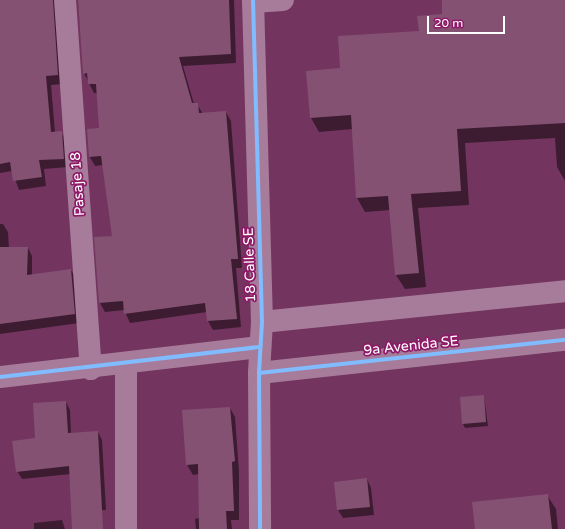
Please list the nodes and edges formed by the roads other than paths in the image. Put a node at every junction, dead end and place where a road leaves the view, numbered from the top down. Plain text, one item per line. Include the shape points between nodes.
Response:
1 (65, 0) edge
2 (283, 0) edge
3 (253, 1) edge
4 (565, 291) edge
5 (262, 322) junction
6 (565, 340) edge
7 (260, 347) junction
8 (126, 364) junction
9 (91, 369) junction
10 (258, 373) junction
11 (0, 377) edge
12 (126, 529) edge
13 (260, 529) edge

1 - 9 street, Pasaje 18
2 - 3 street
3 - 5 street, 18 Calle SE
4 - 5 street
5 - 7 street, 18 Calle SE
6 - 10 street, 9a Avenida SE
7 - 8 street
7 - 10 street, 18 Calle SE
8 - 9 street
8 - 12 street
9 - 11 street
10 - 13 street, 18 Calle SE

